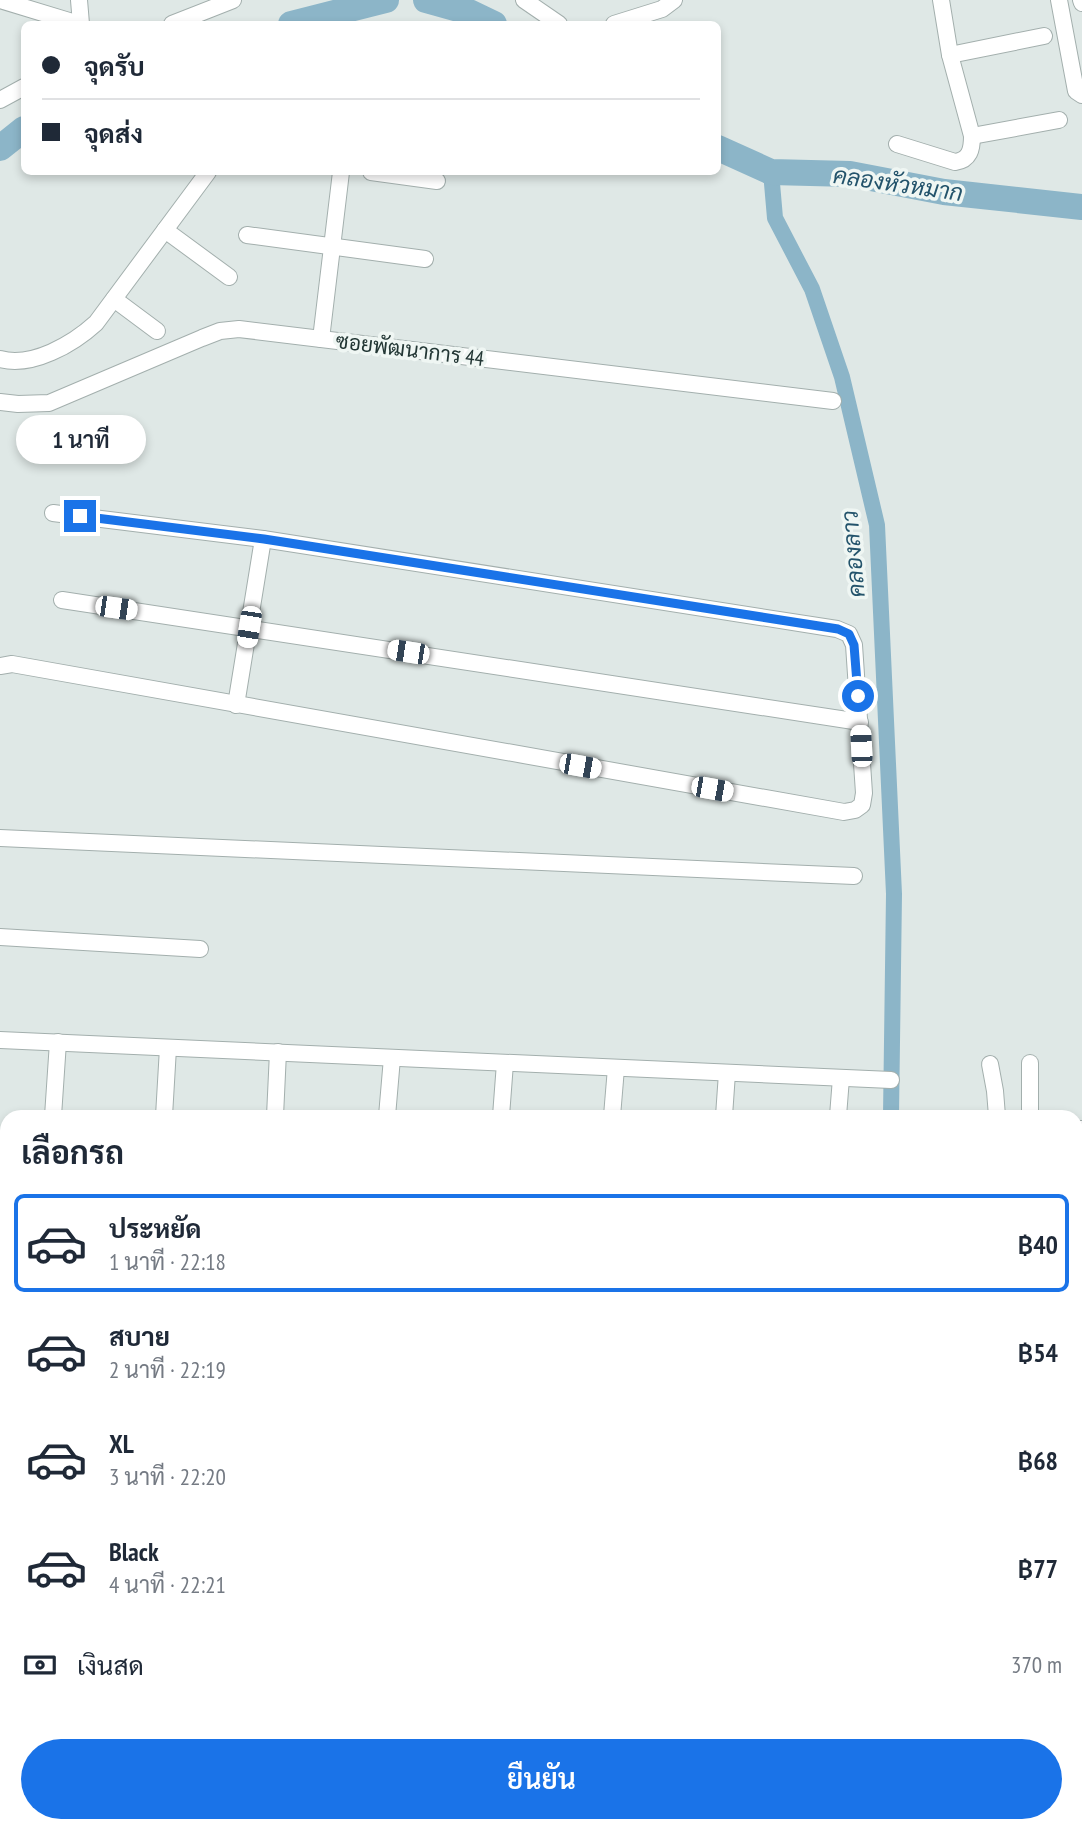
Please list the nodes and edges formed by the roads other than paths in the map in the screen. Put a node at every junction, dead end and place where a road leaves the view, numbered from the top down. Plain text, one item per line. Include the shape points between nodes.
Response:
1 (0, 0) edge
2 (79, 0) edge
3 (233, 0) edge
4 (524, 0) edge
5 (674, 0) edge
6 (941, 0) edge
7 (1059, 0) edge
8 (70, 21) edge
9 (80, 21) edge
10 (180, 21) edge
11 (555, 21) edge
12 (624, 21) edge
13 (1044, 36) dead end
14 (950, 55) junction
15 (21, 88) edge
16 (1082, 95) edge
17 (1, 98) edge
18 (1059, 120) dead end
19 (972, 136) junction
20 (897, 144) dead end
21 (206, 175) edge
22 (341, 175) edge
23 (393, 175) edge
24 (438, 181) dead end
25 (165, 230) junction
26 (247, 235) dead end
27 (332, 247) junction
28 (425, 259) dead end
29 (229, 277) dead end
30 (114, 299) junction
31 (157, 331) dead end
32 (321, 339) junction
33 (0, 359) edge
34 (0, 401) edge
35 (833, 401) dead end
36 (53, 513) dead end
37 (264, 539) junction
38 (62, 600) dead end
39 (249, 627) junction
40 (4, 661) edge
41 (236, 705) junction
42 (860, 722) junction
43 (0, 838) edge
44 (853, 876) dead end
45 (0, 937) edge
46 (200, 949) dead end
47 (0, 1040) edge
48 (58, 1042) junction
49 (168, 1048) junction
50 (278, 1052) junction
51 (392, 1058) junction
52 (505, 1063) junction
53 (1030, 1063) dead end
54 (990, 1064) dead end
55 (616, 1068) junction
56 (727, 1073) junction
57 (841, 1078) junction
58 (891, 1080) dead end
59 (53, 1110) edge
60 (164, 1110) edge
61 (275, 1110) edge
62 (388, 1110) edge
63 (501, 1110) edge
64 (612, 1110) edge
65 (724, 1110) edge
66 (838, 1110) edge
67 (996, 1110) edge
68 (1030, 1110) edge

1 - 8 street
2 - 9 street
3 - 10 street
4 - 11 street
5 - 12 street via 662,9
6 - 14 street
7 - 16 street via 1076,91
13 - 14 street
14 - 19 street
15 - 17 street
18 - 19 street
19 - 20 street via 968,156 955,162
21 - 25 street
22 - 27 street
23 - 24 street
25 - 29 street
25 - 30 street
26 - 27 street
27 - 28 street
27 - 32 street
30 - 31 street
30 - 33 street via 96,323 69,344 21,361
32 - 34 street, ซอยพัฒนาการ 44 via 220,331 49,403
32 - 35 street, ซอยพัฒนาการ 44
36 - 37 street
37 - 39 street
37 - 42 street via 838,629 849,634 854,645
38 - 39 street
39 - 41 street
39 - 42 street
40 - 41 street
41 - 42 street via 844,812 863,805
43 - 44 street
45 - 46 street
47 - 48 street
48 - 49 street
48 - 59 street
49 - 50 street
49 - 60 street
50 - 51 street
50 - 61 street
51 - 52 street
51 - 62 street
52 - 55 street
52 - 63 street
53 - 68 street
54 - 67 street
55 - 56 street
55 - 64 street
56 - 57 street
56 - 65 street
57 - 58 street
57 - 66 street

